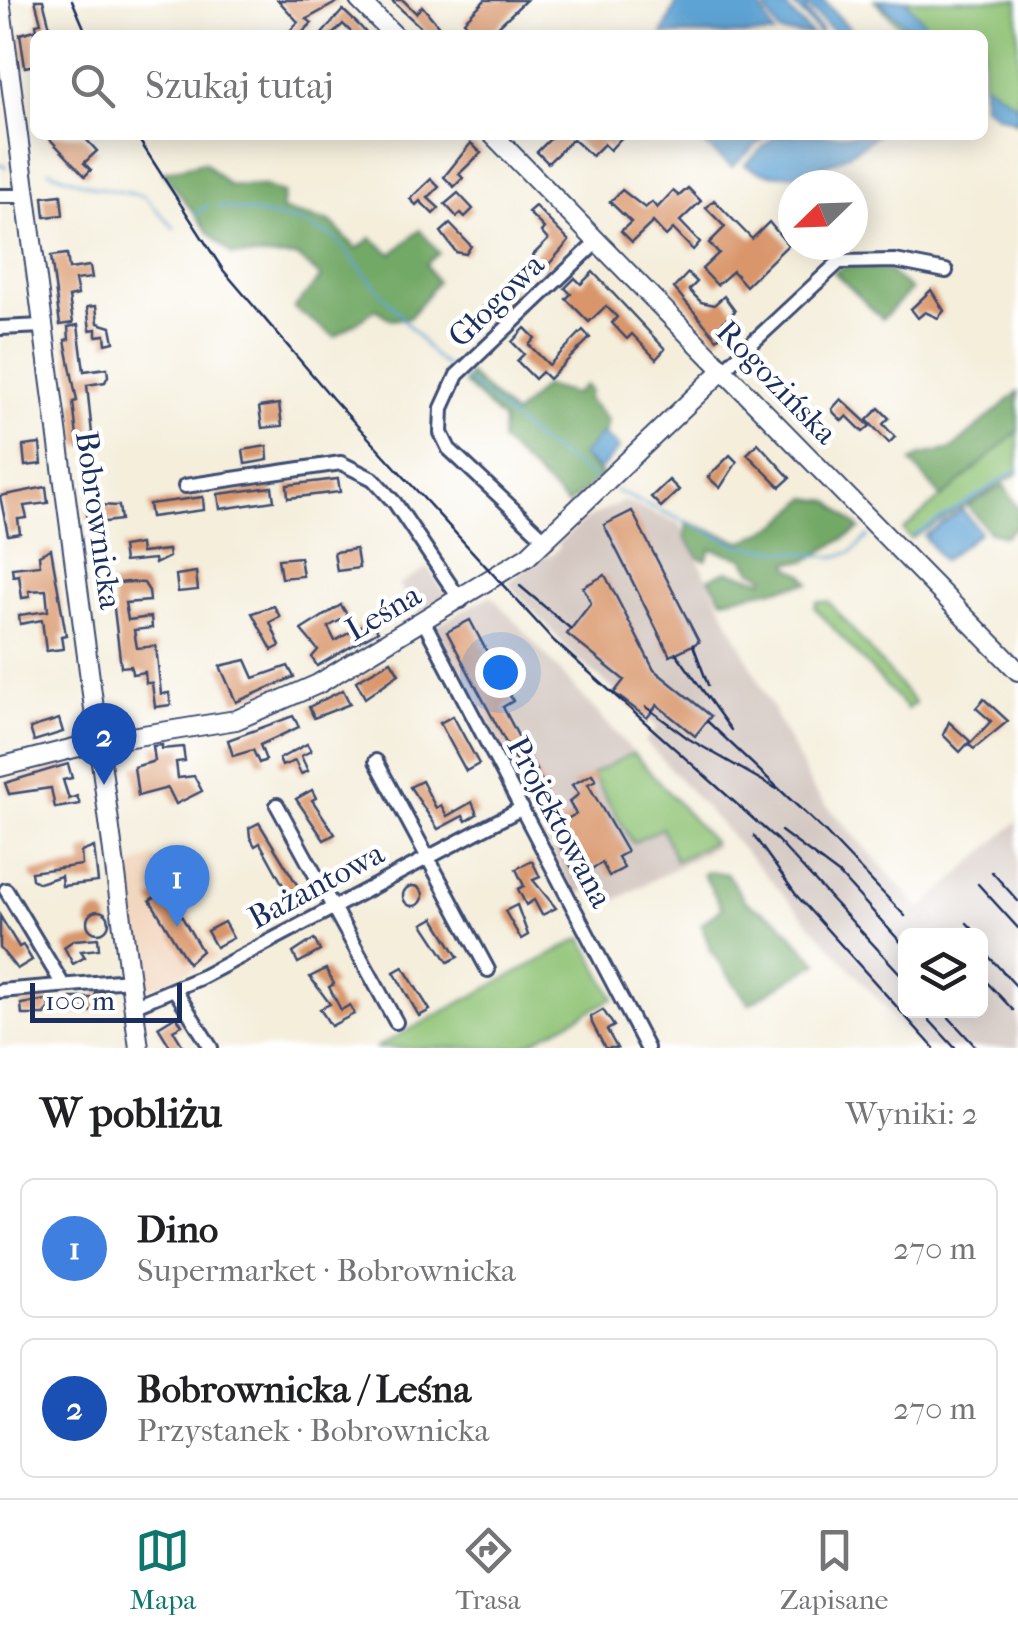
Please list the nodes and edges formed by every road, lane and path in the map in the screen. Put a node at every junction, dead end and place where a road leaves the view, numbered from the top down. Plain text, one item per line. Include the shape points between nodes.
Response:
1 (0, 0) edge
2 (359, 0) edge
3 (389, 30) edge
4 (498, 140) edge
5 (0, 196) edge
6 (26, 196) junction
7 (597, 242) junction
8 (946, 271) dead end
9 (43, 326) junction
10 (0, 328) edge
11 (723, 370) junction
12 (184, 486) dead end
13 (546, 542) junction
14 (460, 601) junction
15 (424, 622) junction
16 (1016, 666) edge
17 (98, 742) junction
18 (376, 761) dead end
19 (0, 767) edge
20 (277, 804) dead end
21 (522, 808) junction
22 (428, 857) junction
23 (6, 890) dead end
24 (332, 908) junction
25 (488, 970) dead end
26 (130, 980) junction
27 (63, 984) junction
28 (175, 990) junction
29 (0, 991) edge
30 (133, 1006) junction
31 (396, 1022) dead end
32 (139, 1048) edge
33 (211, 1048) edge
34 (647, 1048) edge

1 - 6 street, Bobrownicka
2 - 3 street
4 - 7 street, Rogozińska
5 - 6 street
6 - 9 street, Bobrownicka
7 - 11 street, Rogozińska
7 - 13 street, Głogowa via 457,375 442,408 441,433 449,450
8 - 11 street via 895,261 839,262
9 - 10 street
9 - 17 street, Bobrownicka
11 - 13 street, Leśna
11 - 16 street, Rogozińska
12 - 14 street via 341,464 373,479 395,503
13 - 14 street, Leśna
14 - 15 street, Leśna
15 - 17 street, Leśna via 267,709 212,726
15 - 21 street, Projektowana
17 - 19 street, Leśna
17 - 26 street, Bobrownicka
18 - 22 street
20 - 24 street
21 - 22 street, Bażantowa
21 - 34 street, Projektowana
22 - 24 street, Bażantowa
22 - 25 street
23 - 27 street
24 - 28 street, Bażantowa
24 - 31 street
26 - 27 street
26 - 30 street, Bobrownicka
27 - 29 street
28 - 30 street, Bażantowa
28 - 33 street
30 - 32 street, Bobrownicka

